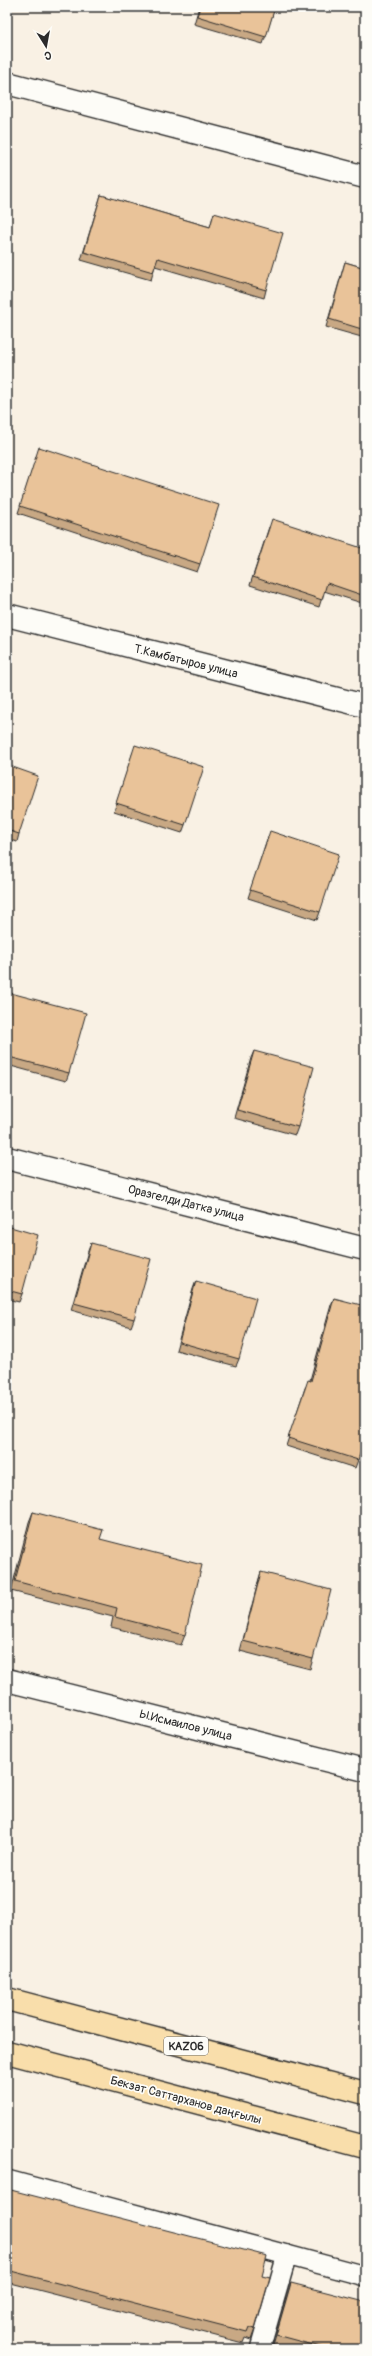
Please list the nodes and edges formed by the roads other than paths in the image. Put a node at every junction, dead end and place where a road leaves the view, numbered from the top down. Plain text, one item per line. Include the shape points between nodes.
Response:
1 (7, 83) edge
2 (365, 177) edge
3 (7, 615) edge
4 (365, 706) edge
5 (7, 1158) edge
6 (365, 1249) edge
7 (7, 1680) edge
8 (365, 1770) edge
9 (7, 1999) edge
10 (7, 2052) edge
11 (365, 2093) edge
12 (365, 2147) edge
13 (7, 2180) edge
14 (287, 2255) junction
15 (365, 2276) edge
16 (260, 2349) edge

1 - 2 street
3 - 4 street, Т.Камбатыров улица
5 - 6 street, Оразгелди Датка улица
7 - 8 street, Ы.Исмаилов улица
9 - 11 main road, KАZ06
10 - 12 main road, Бекзат Саттарханов даңғылы
13 - 14 lane
14 - 15 lane
14 - 16 lane

